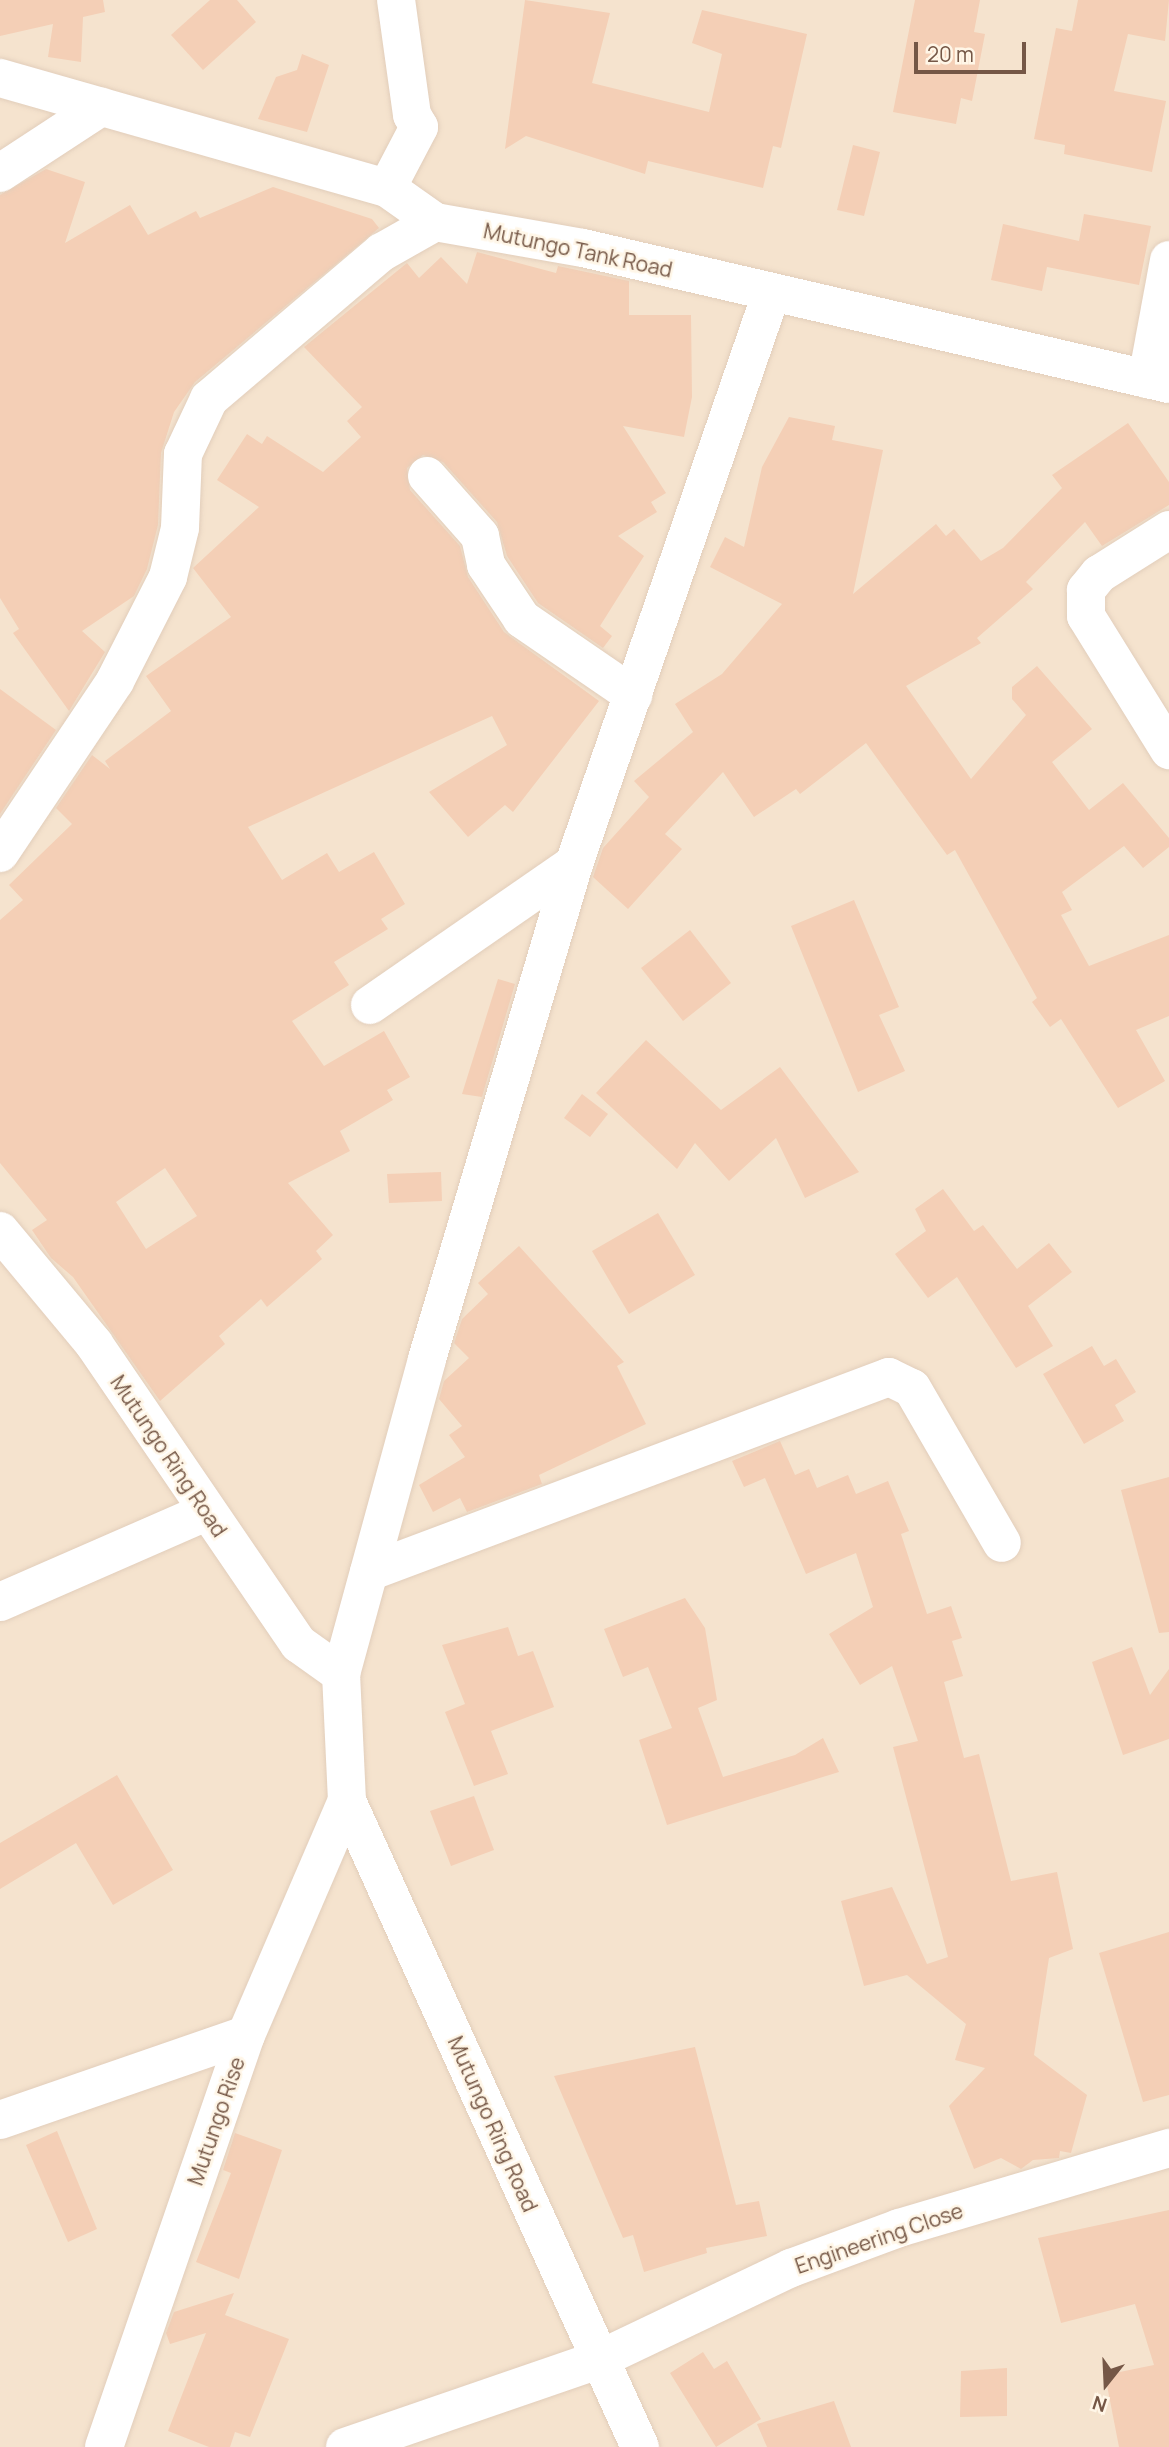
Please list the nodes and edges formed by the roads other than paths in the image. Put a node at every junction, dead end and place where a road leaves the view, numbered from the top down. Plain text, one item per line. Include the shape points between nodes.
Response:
1 (396, 0) edge
2 (0, 78) edge
3 (100, 107) junction
4 (0, 173) edge
5 (387, 188) junction
6 (435, 222) junction
7 (1169, 260) edge
8 (771, 294) junction
9 (1158, 382) edge
10 (427, 476) dead end
11 (1169, 530) edge
12 (632, 695) junction
13 (1169, 750) edge
14 (0, 853) edge
15 (574, 864) junction
16 (370, 1005) dead end
17 (0, 1231) edge
18 (206, 1513) junction
19 (1002, 1543) dead end
20 (369, 1572) junction
21 (0, 1602) edge
22 (341, 1674) junction
23 (347, 1801) junction
24 (246, 2035) junction
25 (0, 2120) edge
26 (1169, 2148) edge
27 (600, 2359) junction
28 (104, 2447) edge
29 (345, 2447) edge
30 (640, 2447) edge

1 - 5 street via 419,127
2 - 3 street, Mutungo Tank Road
3 - 4 street
3 - 5 street, Mutungo Tank Road
5 - 6 street, Mutungo Tank Road
6 - 8 street, Mutungo Tank Road via 583,248
6 - 14 street via 382,252 209,399 183,454 180,528 168,577 114,681
7 - 9 street
8 - 9 street, Mutungo Tank Road
8 - 12 street
10 - 12 street via 480,536 486,565 522,619
11 - 13 street via 1099,573 1086,590 1086,616
12 - 15 street
15 - 16 street
15 - 20 street
17 - 18 street, Mutungo Ring Road via 94,1344
18 - 21 street
18 - 22 street, Mutungo Ring Road via 299,1644
19 - 20 street via 912,1388 889,1377
20 - 22 street
22 - 23 street
23 - 24 street, Mutungo Rise
23 - 27 street, Mutungo Ring Road
24 - 25 street
24 - 28 street, Mutungo Rise
26 - 27 street, Engineering Close via 899,2228 791,2268
27 - 29 street, Engineering Close
27 - 30 street, Mutungo Ring Road

